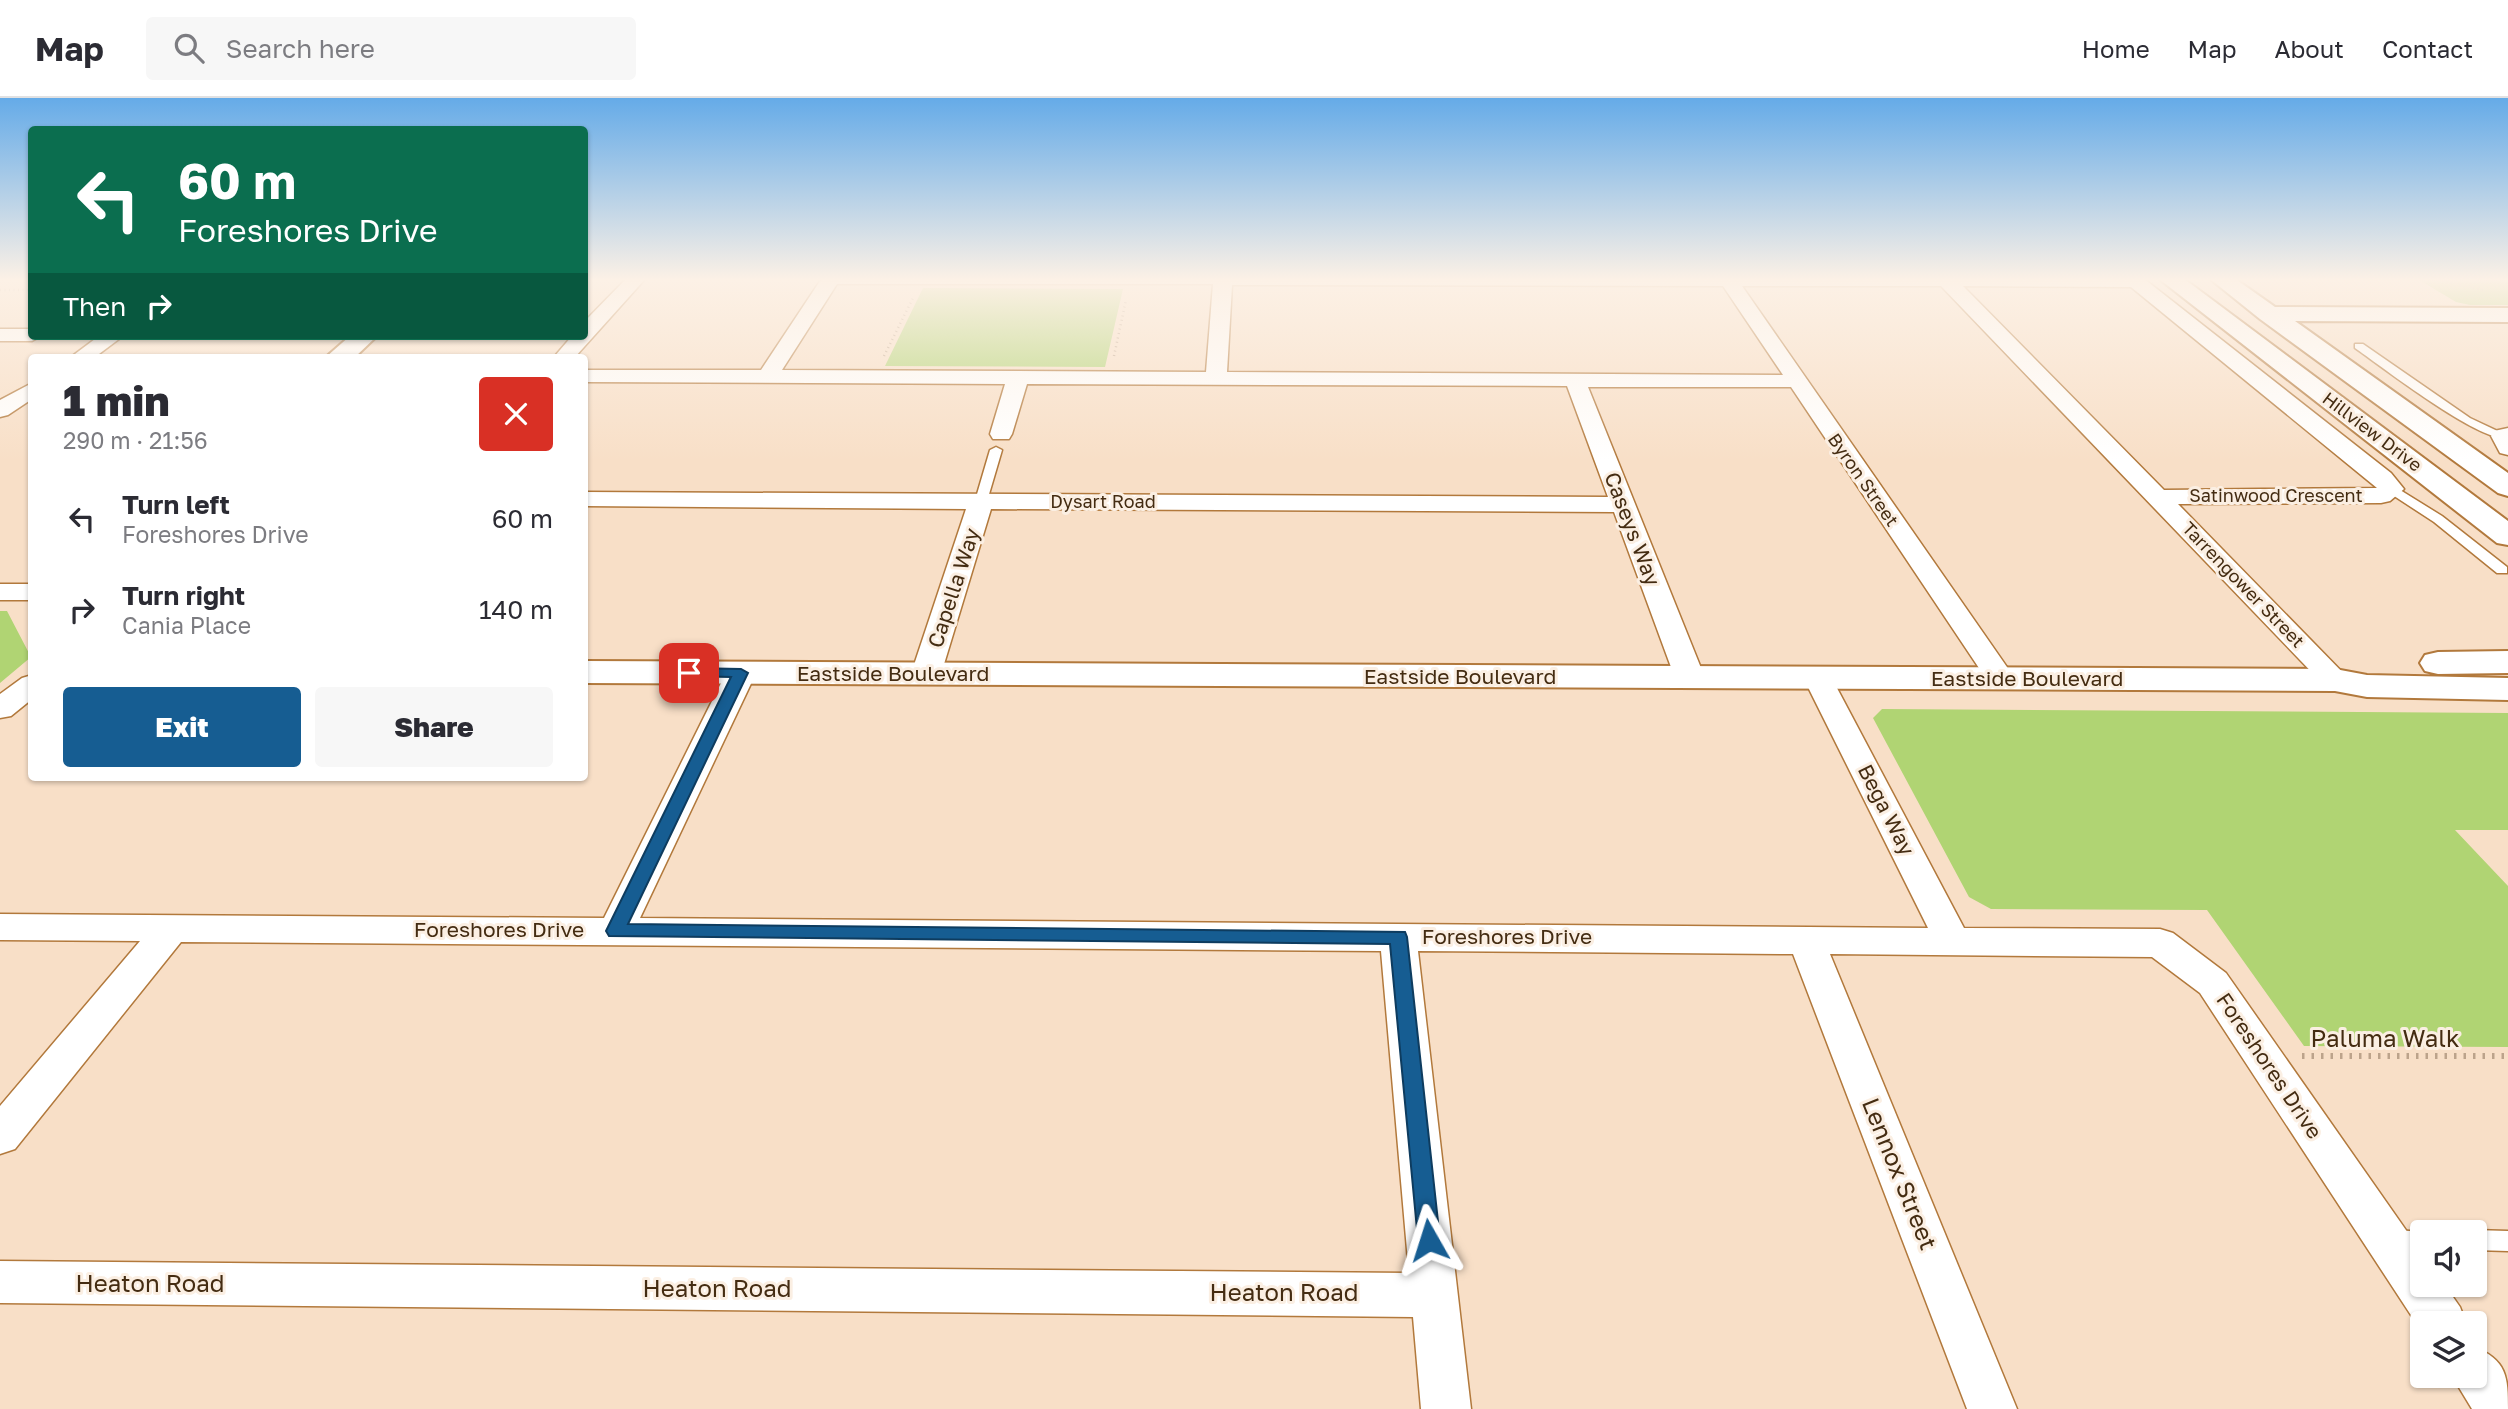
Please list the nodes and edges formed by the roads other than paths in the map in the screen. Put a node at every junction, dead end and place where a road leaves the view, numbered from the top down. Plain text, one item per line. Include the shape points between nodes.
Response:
1 (791, 339) edge
2 (1219, 339) edge
3 (1768, 339) edge
4 (2004, 339) edge
5 (2209, 339) edge
6 (2249, 339) edge
7 (2303, 339) edge
8 (107, 340) edge
9 (360, 340) edge
10 (579, 340) edge
11 (2359, 346) dead end
12 (86, 354) edge
13 (343, 354) edge
14 (567, 354) edge
15 (588, 376) edge
16 (767, 377) junction
17 (1018, 378) junction
18 (1216, 379) junction
19 (1575, 380) junction
20 (1795, 381) junction
21 (28, 392) edge
22 (0, 410) edge
23 (2506, 439) edge
24 (998, 442) joint
25 (2508, 488) edge
26 (2392, 489) junction
27 (2158, 496) junction
28 (588, 499) edge
29 (981, 501) junction
30 (1622, 505) junction
31 (2508, 536) edge
32 (2502, 570) dead end
33 (0, 592) edge
34 (28, 592) edge
35 (2508, 662) edge
36 (588, 672) edge
37 (741, 673) junction
38 (926, 674) junction
39 (1690, 678) junction
40 (1819, 678) junction
41 (2001, 680) junction
42 (2335, 680) junction
43 (28, 687) edge
44 (2508, 689) edge
45 (0, 709) edge
46 (0, 927) edge
47 (172, 928) junction
48 (616, 931) junction
49 (1398, 937) junction
50 (1806, 940) junction
51 (1953, 941) junction
52 (0, 1136) edge
53 (2404, 1240) edge
54 (2487, 1240) edge
55 (2508, 1241) edge
56 (0, 1283) edge
57 (1434, 1295) junction
58 (2437, 1311) edge
59 (2486, 1388) edge
60 (1446, 1409) edge
61 (1992, 1409) edge
62 (2501, 1409) edge

1 - 16 street
2 - 18 street
3 - 20 street, Byron Street
4 - 27 street, Tarrengower Street
5 - 26 street, Satinwood Crescent
6 - 31 street, Hillview Drive
7 - 25 street, Hillview Drive
8 - 12 street
9 - 13 street
10 - 14 street
11 - 23 lane via 2466,420
15 - 16 street
16 - 17 street
17 - 18 street
17 - 24 street
18 - 19 street
19 - 20 street
19 - 30 street, Caseys Way
20 - 41 street, Byron Street
21 - 22 street
24 - 29 lane
26 - 27 street, Satinwood Crescent via 2381,496
26 - 32 lane
27 - 42 street, Tarrengower Street
28 - 29 street, Dysart Road
29 - 30 street, Dysart Road
29 - 38 street, Capella Way
30 - 39 street, Caseys Way
33 - 34 street
35 - 42 street, Eastside Boulevard via 2358,667
36 - 37 street, Eastside Boulevard
37 - 38 street, Eastside Boulevard
37 - 48 street
38 - 39 street, Eastside Boulevard
39 - 40 street, Eastside Boulevard
40 - 41 street, Eastside Boulevard
40 - 51 street, Bega Way
41 - 42 street, Eastside Boulevard
42 - 44 street, Eastside Boulevard via 2367,686
43 - 45 street
46 - 47 street, Foreshores Drive
47 - 48 street, Foreshores Drive
47 - 52 street
48 - 49 street, Foreshores Drive
49 - 50 street, Foreshores Drive
49 - 57 street
50 - 51 street, Foreshores Drive
50 - 61 street, Lennox Street
51 - 53 street, Foreshores Drive via 2160,943 2213,983 2262,1056
53 - 58 street, Foreshores Drive
54 - 55 lane
56 - 57 street, Heaton Road
57 - 60 street
59 - 62 street

